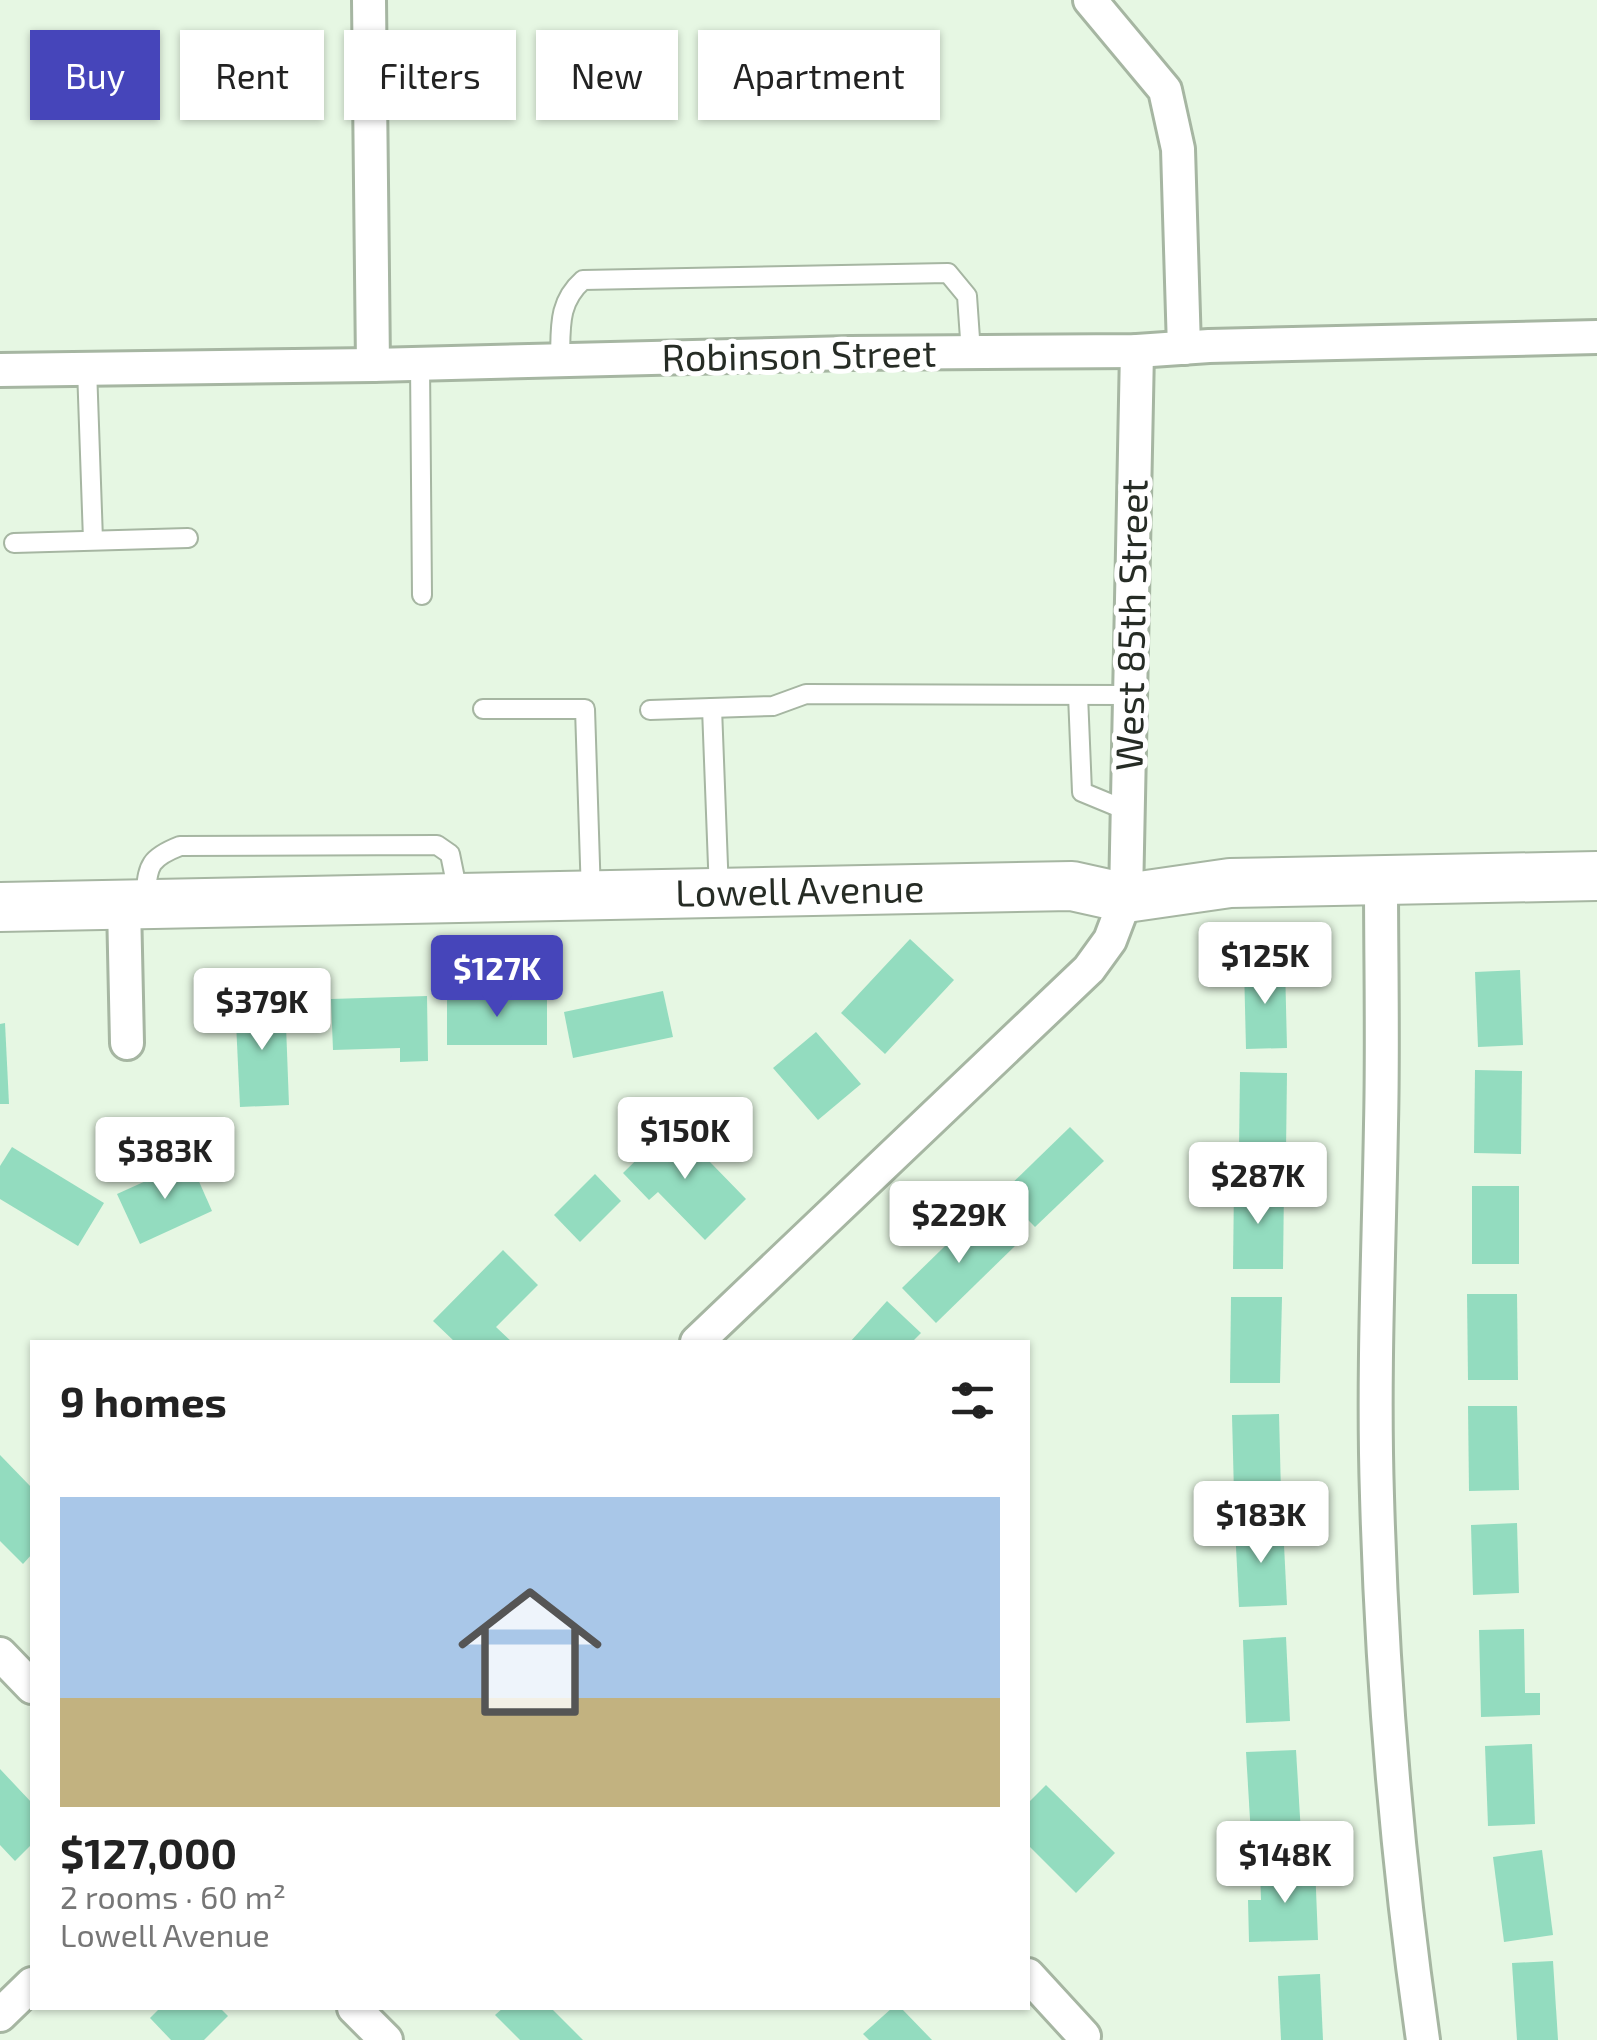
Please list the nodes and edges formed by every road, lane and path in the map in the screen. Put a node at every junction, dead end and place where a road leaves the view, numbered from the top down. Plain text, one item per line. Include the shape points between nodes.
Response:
1 (369, 0) edge
2 (1090, 0) edge
3 (1597, 337) edge
4 (1184, 348) junction
5 (971, 352) junction
6 (1137, 352) junction
7 (560, 360) junction
8 (420, 364) junction
9 (373, 365) junction
10 (88, 368) junction
11 (0, 370) edge
12 (188, 538) dead end
13 (93, 540) junction
14 (14, 543) dead end
15 (422, 595) dead end
16 (1078, 695) junction
17 (1130, 695) junction
18 (712, 708) junction
19 (483, 709) dead end
20 (650, 710) dead end
21 (1128, 811) junction
22 (1597, 876) edge
23 (1382, 880) junction
24 (719, 893) junction
25 (591, 895) junction
26 (1126, 898) junction
27 (134, 905) junction
28 (0, 907) edge
29 (127, 1043) dead end
30 (700, 1340) edge
31 (0, 1654) edge
32 (30, 1685) edge
33 (1030, 1977) edge
34 (30, 1986) edge
35 (356, 2010) edge
36 (0, 2015) edge
37 (1084, 2036) dead end
38 (386, 2040) edge
39 (1424, 2040) edge

1 - 9 street
2 - 4 street via 1165,90 1178,148
3 - 4 street, Robinson Street
4 - 6 street, Robinson Street
5 - 6 street, Robinson Street
5 - 7 street, Robinson Street
5 - 7 lane via 967,296 948,273 582,280 569,292
6 - 17 street, West 85th Street
7 - 8 street, Robinson Street
8 - 9 street, Robinson Street
8 - 15 lane
9 - 10 street, Robinson Street
10 - 11 street, Robinson Street
10 - 13 lane
12 - 13 lane
13 - 14 lane
16 - 17 lane
16 - 18 lane via 806,694 773,706
16 - 21 lane via 1082,792
17 - 21 street, West 85th Street
18 - 20 lane
18 - 24 lane
19 - 25 lane via 585,709
21 - 26 street, West 85th Street
22 - 23 street, Lowell Avenue
23 - 26 street, Lowell Avenue via 1230,883
23 - 39 street via 1375,1336 1382,1643
24 - 25 street, Lowell Avenue
24 - 26 street, Lowell Avenue via 1072,886
25 - 27 street, Lowell Avenue
26 - 30 street via 1110,940 1089,968
27 - 28 street, Lowell Avenue
27 - 29 street
31 - 32 street
33 - 37 street
34 - 36 street
35 - 38 street

